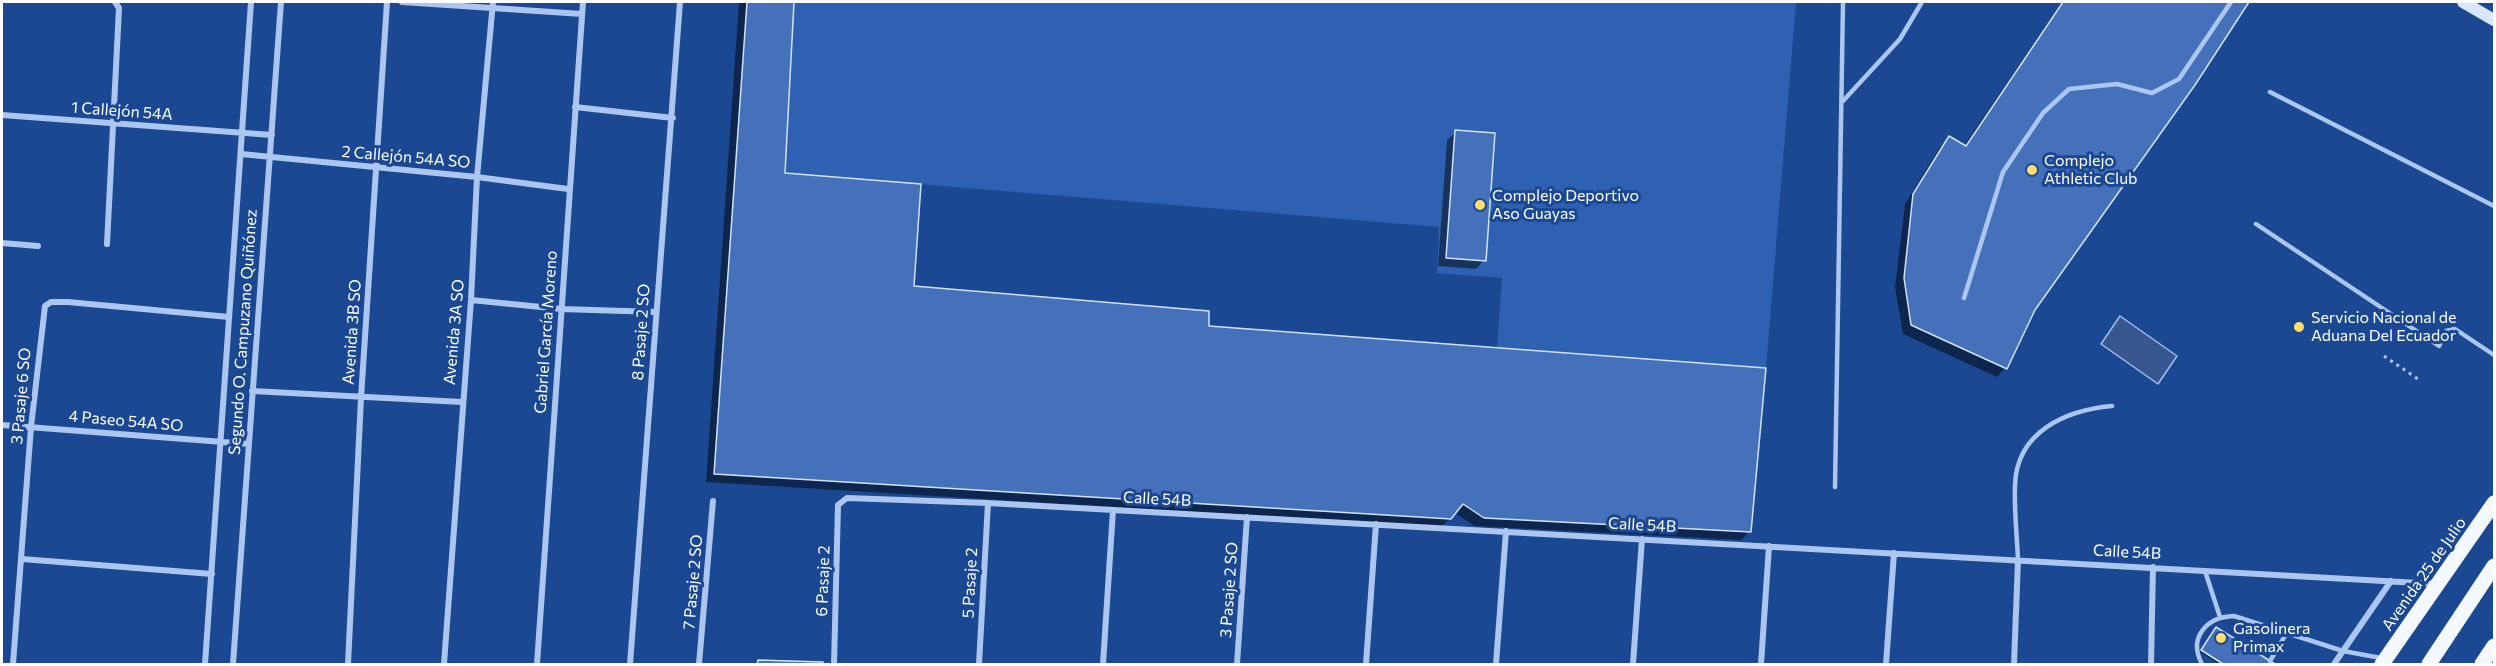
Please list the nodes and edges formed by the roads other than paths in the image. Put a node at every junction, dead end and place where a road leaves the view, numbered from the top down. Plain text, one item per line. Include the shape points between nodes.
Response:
1 (251, 2) edge
2 (281, 2) edge
3 (387, 2) edge
4 (402, 2) edge
5 (492, 2) edge
6 (582, 2) edge
7 (680, 2) edge
8 (1843, 2) edge
9 (1922, 2) edge
10 (2231, 2) edge
11 (2463, 2) edge
12 (117, 5) edge
13 (492, 9) junction
14 (582, 14) junction
15 (2494, 20) edge
16 (2270, 92) dead end
17 (1843, 101) junction
18 (575, 107) junction
19 (2, 115) edge
20 (673, 118) junction
21 (114, 125) junction
22 (241, 133) junction
23 (272, 135) junction
24 (241, 154) junction
25 (269, 157) junction
26 (377, 169) junction
27 (477, 177) junction
28 (568, 189) junction
29 (2494, 206) edge
30 (2256, 224) dead end
31 (2, 243) edge
32 (107, 244) dead end
33 (38, 246) dead end
34 (1964, 298) dead end
35 (471, 300) junction
36 (561, 309) junction
37 (656, 312) junction
38 (229, 317) junction
39 (2494, 355) edge
40 (252, 391) junction
41 (361, 398) junction
42 (462, 402) junction
43 (2112, 406) dead end
44 (2, 425) edge
45 (31, 427) junction
46 (222, 442) junction
47 (249, 444) junction
48 (1834, 487) dead end
49 (842, 500) joint
50 (713, 501) dead end
51 (988, 503) junction
52 (2494, 503) edge
53 (1113, 510) junction
54 (1247, 517) junction
55 (1376, 524) junction
56 (1506, 531) junction
57 (1642, 539) junction
58 (1768, 546) junction
59 (1894, 553) junction
60 (22, 559) junction
61 (2018, 560) junction
62 (2494, 566) edge
63 (2153, 567) junction
64 (2205, 570) junction
65 (212, 574) junction
66 (2391, 581) junction
67 (2440, 584) junction
68 (2220, 617) junction
69 (2286, 634) junction
70 (2494, 646) edge
71 (2343, 651) junction
72 (2270, 661) dead end
73 (2384, 662) edge
74 (13, 664) edge
75 (205, 664) edge
76 (233, 664) edge
77 (348, 664) edge
78 (444, 664) edge
79 (537, 664) edge
80 (630, 664) edge
81 (699, 664) edge
82 (834, 664) edge
83 (979, 664) edge
84 (1103, 664) edge
85 (1238, 664) edge
86 (1366, 664) edge
87 (1496, 664) edge
88 (1632, 664) edge
89 (1761, 664) edge
90 (1886, 664) edge
91 (2014, 664) edge
92 (2151, 664) edge
93 (2202, 664) edge
94 (2334, 664) edge
95 (2429, 664) edge
96 (2482, 664) edge

1 - 22 street, Segundo O. Campuzano Quiñónez
2 - 23 street, Segundo O. Campuzano Quiñónez
3 - 26 street, Avenida 3B SO
4 - 13 street
5 - 13 street, Avenida 3A SO
6 - 14 street, Gabriel García Moreno
7 - 20 street, 8 Pasaje 2 SO
8 - 17 lane
9 - 17 lane via 1900,39
10 - 34 lane via 2179,79 2152,93 2117,84 2069,88 2043,113 2003,172
11 - 15 street
12 - 21 street
13 - 14 street
13 - 27 street, Avenida 3A SO
14 - 18 street, Gabriel García Moreno
16 - 29 lane
17 - 48 lane
18 - 20 street
18 - 28 street, Gabriel García Moreno
19 - 21 street, 1 Callejón 54A
20 - 37 street, 8 Pasaje 2 SO
21 - 22 street, 1 Callejón 54A
21 - 32 street
22 - 23 street, 1 Callejón 54A
22 - 24 street, Segundo O. Campuzano Quiñónez
23 - 25 street, Segundo O. Campuzano Quiñónez
24 - 25 street, 2 Callejón 54A SO
24 - 38 street, Segundo O. Campuzano Quiñónez
25 - 26 street, 2 Callejón 54A SO
25 - 40 street, Segundo O. Campuzano Quiñónez
26 - 27 street, 2 Callejón 54A SO
26 - 41 street, Avenida 3B SO
27 - 28 street, 2 Callejón 54A SO
27 - 35 street, Avenida 3A SO
28 - 36 street, Gabriel García Moreno
30 - 39 lane via 2439,346 2446,331 2455,329
31 - 33 street
35 - 36 street
35 - 42 street, Avenida 3A SO
36 - 37 street
36 - 79 street, Gabriel García Moreno
37 - 80 street, 8 Pasaje 2 SO
38 - 45 street, 3 Pasaje 6 SO via 51,302 43,310
38 - 46 street, Segundo O. Campuzano Quiñónez
40 - 41 street
40 - 47 street, Segundo O. Campuzano Quiñónez
41 - 42 street
41 - 77 street, Avenida 3B SO
42 - 78 street, Avenida 3A SO
43 - 61 lane via 2064,415 2031,443 2014,483
44 - 45 street, 4 Paseo 54A SO
45 - 46 street, 4 Paseo 54A SO
45 - 60 street, 3 Pasaje 6 SO
46 - 47 street, 4 Paseo 54A SO
46 - 65 street, Segundo O. Campuzano Quiñónez
47 - 76 street, Segundo O. Campuzano Quiñónez
49 - 51 street, Calle 54B
49 - 82 street, 6 Pasaje 2 via 838,505
50 - 81 street, 7 Pasaje 2 SO
51 - 53 street, Calle 54B
51 - 83 street, 5 Pasaje 2
52 - 67 main road, Avenida 25 de Julio
53 - 54 street, Calle 54B
53 - 84 street
54 - 55 street, Calle 54B
54 - 85 street, 3 Pasaje 2 SO
55 - 56 street, Calle 54B
55 - 86 street
56 - 57 street, Calle 54B
56 - 87 street
57 - 58 street, Calle 54B
57 - 88 street
58 - 59 street, Calle 54B
58 - 89 street
59 - 61 street, Calle 54B
59 - 90 street
60 - 65 street
60 - 74 street, 3 Pasaje 6 SO
61 - 63 street, Calle 54B
61 - 91 street
62 - 95 main road
63 - 64 street, Calle 54B
63 - 92 street
64 - 66 street, Calle 54B
64 - 68 lane
65 - 75 street, Segundo O. Campuzano Quiñónez
66 - 67 street, Calle 54B
66 - 71 street
67 - 73 main road, Avenida 25 de Julio
68 - 69 lane via 2245,618
68 - 93 lane via 2205,625 2197,640 2196,653
69 - 71 lane
69 - 72 lane
70 - 96 main road
71 - 73 lane
71 - 94 street

